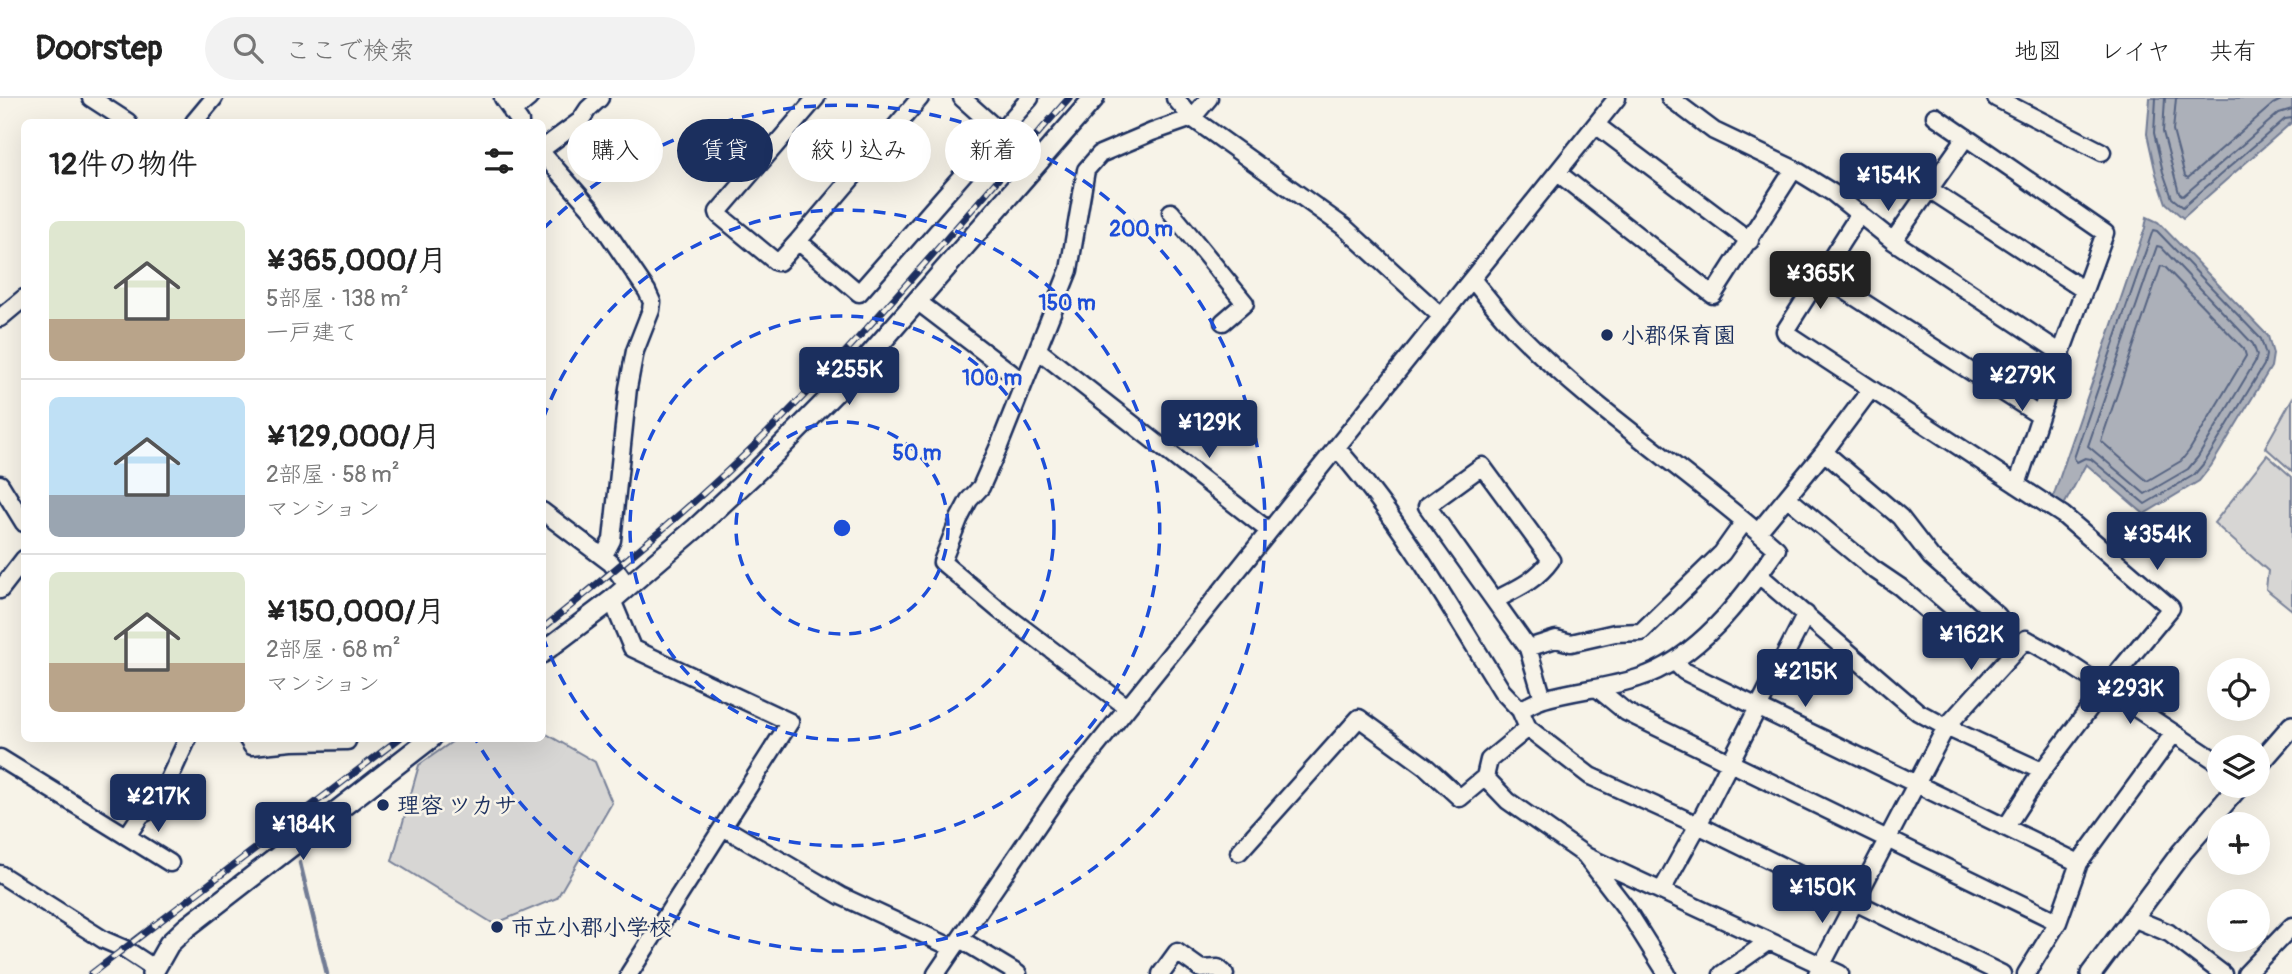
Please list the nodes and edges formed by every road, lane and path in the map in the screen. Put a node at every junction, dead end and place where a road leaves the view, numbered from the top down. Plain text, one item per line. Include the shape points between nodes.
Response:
1 (91, 98) edge
2 (214, 98) edge
3 (529, 98) edge
4 (600, 98) edge
5 (816, 98) edge
6 (920, 98) edge
7 (962, 98) edge
8 (1030, 98) edge
9 (1094, 98) edge
10 (1175, 98) edge
11 (1209, 98) edge
12 (1617, 98) edge
13 (1670, 98) edge
14 (1996, 98) edge
15 (510, 114) edge
16 (1936, 116) dead end
17 (1192, 118) junction
18 (123, 119) edge
19 (196, 119) edge
20 (985, 119) edge
21 (1012, 119) edge
22 (1596, 125) junction
23 (1966, 137) junction
24 (546, 148) edge
25 (2102, 152) dead end
26 (546, 156) edge
27 (1041, 160) edge
28 (1794, 169) junction
29 (1559, 173) junction
30 (957, 182) edge
31 (1022, 182) edge
32 (1929, 189) junction
33 (1171, 212) dead end
34 (1860, 213) junction
35 (798, 241) junction
36 (1750, 241) junction
37 (1894, 241) junction
38 (1821, 275) junction
39 (1472, 279) junction
40 (2084, 289) junction
41 (21, 300) edge
42 (917, 301) junction
43 (1441, 316) junction
44 (0, 318) edge
45 (1223, 322) dead end
46 (1038, 350) junction
47 (2061, 353) junction
48 (1023, 382) junction
49 (1871, 389) junction
50 (2040, 416) junction
51 (1336, 447) junction
52 (1824, 452) junction
53 (0, 484) edge
54 (2017, 485) junction
55 (1788, 498) junction
56 (546, 514) edge
57 (21, 518) edge
58 (1745, 522) junction
59 (1269, 531) junction
60 (1758, 532) junction
61 (603, 557) junction
62 (21, 563) edge
63 (1759, 575) junction
64 (627, 585) junction
65 (0, 590) edge
66 (612, 600) junction
67 (1495, 600) junction
68 (1805, 614) junction
69 (1528, 648) junction
70 (546, 650) edge
71 (1675, 662) junction
72 (2105, 688) junction
73 (1598, 689) junction
74 (1543, 699) junction
75 (1127, 707) junction
76 (1758, 707) junction
77 (1520, 710) junction
78 (2292, 726) edge
79 (1946, 727) junction
80 (1528, 728) junction
81 (2174, 733) junction
82 (186, 742) edge
83 (250, 742) edge
84 (292, 742) edge
85 (426, 742) edge
86 (2270, 751) edge
87 (2207, 755) edge
88 (0, 758) edge
89 (1730, 762) junction
90 (2042, 771) junction
91 (1485, 777) junction
92 (1916, 783) junction
93 (2229, 798) edge
94 (1698, 825) junction
95 (723, 827) junction
96 (2006, 827) junction
97 (127, 835) junction
98 (1886, 840) junction
99 (1240, 852) dead end
100 (1585, 855) junction
101 (170, 863) dead end
102 (2079, 863) junction
103 (0, 874) edge
104 (1662, 890) junction
105 (1854, 901) junction
106 (2133, 918) junction
107 (2058, 922) junction
108 (2292, 926) edge
109 (1769, 941) junction
110 (956, 944) junction
111 (1820, 970) edge
112 (153, 971) edge
113 (629, 974) edge
114 (936, 974) edge
115 (1018, 974) edge
116 (1161, 974) edge
117 (1226, 974) edge
118 (1668, 974) edge
119 (1722, 974) edge
120 (1840, 974) edge
121 (2002, 974) edge
122 (2026, 974) edge
123 (2091, 974) edge
124 (2223, 974) edge
125 (2246, 974) edge

1 - 18 street
2 - 19 street
3 - 15 street
4 - 24 street
5 - 35 street via 718,212 776,262
6 - 35 street
7 - 20 street
8 - 21 street
9 - 27 street
10 - 17 street
11 - 17 street
12 - 22 street
13 - 28 street via 1714,131
14 - 25 street
16 - 23 street
17 - 43 street via 1344,227
17 - 46 street via 1100,154 1086,170 1069,270
22 - 29 street
22 - 36 street
23 - 32 street
23 - 40 street via 2105,233
26 - 61 street via 594,213 652,302 635,351 612,540
28 - 34 street
28 - 36 street
29 - 36 street via 1713,295
29 - 39 street
30 - 35 street via 859,293
31 - 42 street
32 - 37 street
32 - 40 street
33 - 45 street via 1245,303
34 - 37 street
34 - 38 street
37 - 47 street
38 - 49 street via 1785,331
38 - 50 street
39 - 43 street
39 - 58 street via 1516,331 1560,372
40 - 47 street
41 - 44 street
42 - 48 street
42 - 64 street via 856,372 758,470
43 - 51 street
46 - 48 street
46 - 59 street
47 - 50 street
48 - 75 street via 981,487 958,519 942,562
49 - 52 street
49 - 54 street
50 - 54 street
51 - 59 street
51 - 77 street via 1399,526 1502,691
52 - 55 street
52 - 55 street via 1900,517 1931,557 1998,616 1971,648
53 - 57 street
54 - 72 street via 2063,515 2171,608
55 - 60 street
56 - 61 street
58 - 60 street
58 - 69 street via 1722,553 1641,632 1571,643 1556,639
59 - 75 street
60 - 63 street via 1777,549
61 - 64 street
62 - 65 street
63 - 68 street
63 - 71 street via 1711,631
64 - 66 street
66 - 70 street
66 - 95 street via 632,648 790,722
67 - 67 street via 1427,506 1482,466 1551,560 1525,585
67 - 69 street
68 - 76 street
68 - 79 street via 1918,712
69 - 74 street
71 - 73 street via 1641,678
71 - 76 street via 1684,671
72 - 79 street via 2026,639
72 - 81 street
72 - 90 street
73 - 74 street
73 - 89 street via 1626,712
74 - 77 street
75 - 110 street via 1063,788
76 - 89 street
76 - 92 street
77 - 80 street
78 - 86 street
79 - 90 street
79 - 92 street
80 - 91 street via 1489,761
80 - 94 street via 1590,776
81 - 87 street
81 - 102 street
82 - 97 street via 156,807 141,815
83 - 84 street via 252,746
85 - 112 street via 186,928 169,944
88 - 97 street
89 - 94 street
89 - 98 street
90 - 96 street
91 - 99 street via 1460,798 1359,718
91 - 100 street via 1508,801
92 - 96 street
92 - 98 street
93 - 106 street
94 - 104 street
94 - 105 street
95 - 110 street via 841,896
95 - 113 street
96 - 102 street
97 - 101 street
98 - 105 street
98 - 107 street
100 - 104 street
100 - 118 street
102 - 107 street
103 - 112 street via 125,949
104 - 109 street
105 - 111 street
105 - 121 street
106 - 123 street
106 - 124 street via 2169,933
107 - 122 street
108 - 125 street
109 - 111 street
109 - 119 street
110 - 114 street
110 - 115 street
111 - 120 street
116 - 117 street via 1177,952 1201,969 1218,968

